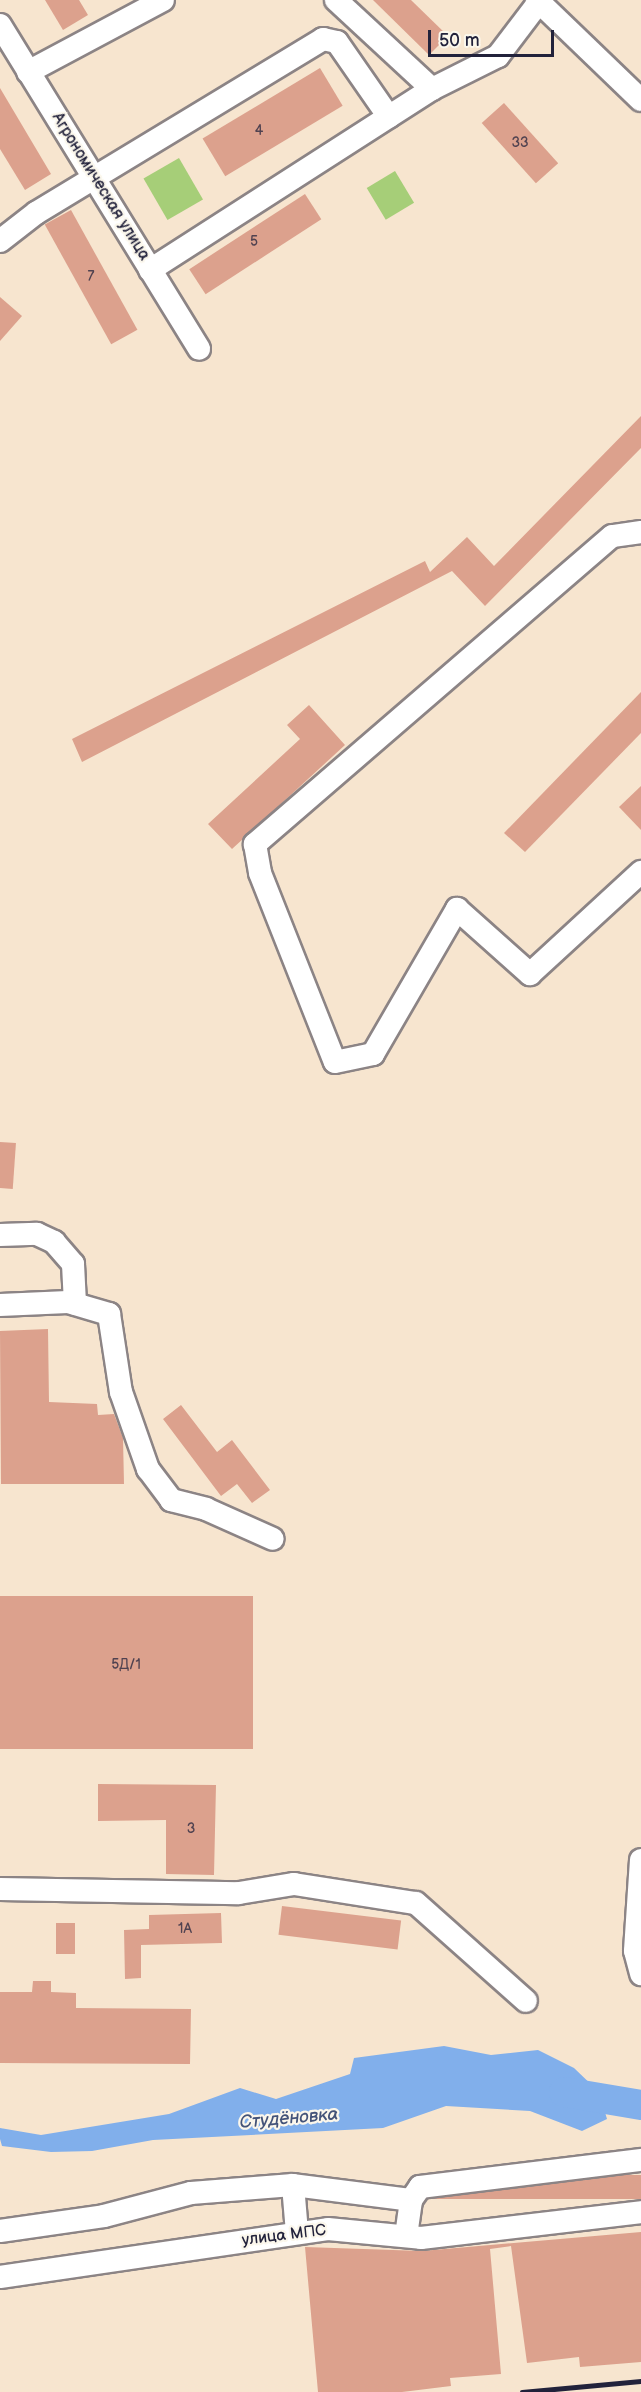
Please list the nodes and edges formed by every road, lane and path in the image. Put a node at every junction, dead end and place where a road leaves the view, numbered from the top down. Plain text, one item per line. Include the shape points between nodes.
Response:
1 (163, 0) edge
2 (336, 0) edge
3 (538, 1) edge
4 (0, 25) edge
5 (28, 72) junction
6 (432, 89) junction
7 (638, 90) edge
8 (389, 117) junction
9 (93, 178) junction
10 (0, 241) edge
11 (150, 270) junction
12 (199, 349) dead end
13 (641, 532) edge
14 (641, 872) edge
15 (0, 1235) edge
16 (75, 1304) junction
17 (0, 1305) edge
18 (273, 1539) dead end
19 (641, 1860) edge
20 (0, 1889) edge
21 (641, 1974) edge
22 (526, 2001) dead end
23 (641, 2160) edge
24 (292, 2185) junction
25 (411, 2200) junction
26 (641, 2212) edge
27 (0, 2231) edge
28 (297, 2233) junction
29 (406, 2236) junction
30 (0, 2277) edge

1 - 5 street
2 - 6 street
3 - 6 street via 498,56
3 - 7 street
4 - 5 street, Агрономическая улица
5 - 9 street, Агрономическая улица
6 - 8 street
8 - 9 street via 337,42 323,39
8 - 11 street
9 - 10 street
9 - 11 street, Агрономическая улица
11 - 12 street, Агрономическая улица
13 - 14 street via 612,536 255,844 296,969 335,1062 373,1054 457,909 530,974
15 - 16 street via 37,1234 54,1242 73,1264
16 - 17 street
16 - 18 street via 109,1314 121,1392 148,1469 171,1500 206,1509
19 - 21 street via 635,1950
20 - 22 street via 239,1893 294,1884 416,1903
23 - 25 street via 420,2187
24 - 25 street
24 - 27 street via 191,2193 104,2216
24 - 28 street
25 - 29 street
26 - 29 street, улица МПС
28 - 29 street, улица МПС via 328,2229
28 - 30 street, улица МПС

